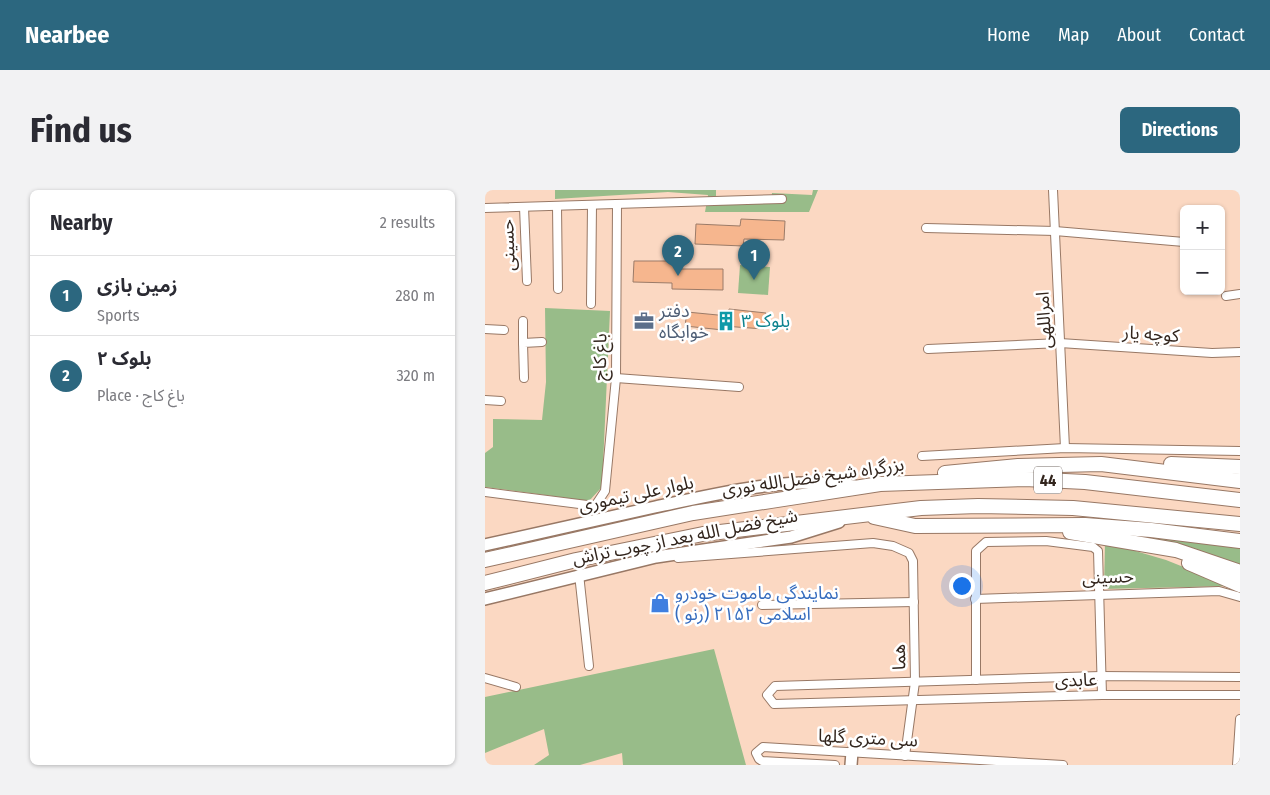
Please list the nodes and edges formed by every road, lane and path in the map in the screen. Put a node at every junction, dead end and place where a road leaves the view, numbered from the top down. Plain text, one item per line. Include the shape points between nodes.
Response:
1 (1053, 190) edge
2 (782, 199) dead end
3 (617, 204) junction
4 (592, 205) junction
5 (557, 206) junction
6 (524, 207) junction
7 (485, 208) edge
8 (926, 228) dead end
9 (1055, 231) junction
10 (1180, 242) edge
11 (527, 281) dead end
12 (558, 289) dead end
13 (1240, 294) edge
14 (1226, 296) dead end
15 (591, 304) dead end
16 (523, 321) dead end
17 (485, 329) edge
18 (504, 330) dead end
19 (523, 342) junction
20 (542, 342) dead end
21 (1060, 343) junction
22 (928, 349) dead end
23 (1240, 352) edge
24 (525, 378) dead end
25 (616, 378) junction
26 (739, 388) dead end
27 (485, 400) edge
28 (501, 400) dead end
29 (1065, 448) junction
30 (1240, 451) edge
31 (922, 456) dead end
32 (1101, 464) junction
33 (1240, 467) edge
34 (1237, 480) edge
35 (879, 484) junction
36 (855, 486) junction
37 (485, 492) edge
38 (1240, 500) edge
39 (861, 514) junction
40 (1240, 524) edge
41 (1035, 525) junction
42 (1240, 541) edge
43 (1125, 542) junction
44 (485, 545) edge
45 (656, 557) junction
46 (485, 560) edge
47 (1240, 572) edge
48 (579, 574) junction
49 (485, 583) edge
50 (1240, 586) edge
51 (1099, 594) junction
52 (1240, 597) edge
53 (485, 599) edge
54 (975, 599) junction
55 (914, 602) junction
56 (762, 605) dead end
57 (589, 666) dead end
58 (1100, 676) junction
59 (1240, 677) edge
60 (485, 678) edge
61 (976, 680) junction
62 (915, 682) junction
63 (516, 686) dead end
64 (1101, 695) junction
65 (1240, 695) edge
66 (913, 698) junction
67 (1240, 719) edge
68 (852, 752) junction
69 (905, 756) junction
70 (835, 765) edge
71 (851, 765) edge
72 (1063, 765) edge
73 (1237, 765) edge

1 - 9 street, امراللهی
2 - 3 street
3 - 4 street
3 - 25 street, باغ کاج
4 - 5 street
4 - 15 street
5 - 6 street
5 - 12 street
6 - 7 street
6 - 11 street, حسینی
8 - 9 street
9 - 10 street
9 - 21 street, امراللهی
13 - 14 street
16 - 19 street
17 - 18 street
19 - 20 street
19 - 24 street
21 - 22 street, کوچه یار
21 - 23 street, کوچه یار
21 - 29 street, امراللهی
25 - 26 street
25 - 37 street, باغ کاج via 605,491 595,506
27 - 28 street
29 - 30 street
29 - 31 street
32 - 33 highway
32 - 34 highway
32 - 35 highway via 972,470
35 - 36 highway, بزرگراه شیخ فضل‌الله نوری / 44
35 - 38 highway, بزرگراه شیخ فضل‌الله نوری / 44 via 1025,479 1085,482
36 - 44 street, بلوار علی تیموری via 801,482 696,498
36 - 46 highway, بزرگراه شیخ فضل‌الله نوری / 44 via 693,513
39 - 40 highway, 44 via 968,506 1064,507
39 - 41 highway via 915,526
39 - 45 street, شیخ فضل الله بعد از چوب تراش via 791,538
39 - 49 highway, 44 via 703,534
41 - 42 highway via 1151,530
41 - 43 highway
43 - 47 highway via 1176,550
43 - 50 highway via 1173,557
45 - 48 street, شیخ فضل الله بعد از چوب تراش
45 - 55 street, هما via 692,558 873,543 903,549 911,557
48 - 53 street, شیخ فضل الله بعد از چوب تراش
48 - 57 street
51 - 52 street, حسینی via 1219,591
51 - 54 street, حسینی
51 - 54 street via 1099,551 1093,547 1046,541 986,542 976,551
51 - 58 street
54 - 61 street
55 - 56 street
55 - 62 street, هما
58 - 59 street, عابدی
58 - 61 street, عابدی
58 - 64 street
60 - 63 street
61 - 62 street, عابدی
62 - 66 street, هما
62 - 66 street, عابدی via 775,686 767,694 774,704
64 - 65 street, عابدی
64 - 66 street, عابدی
66 - 69 street, هما
67 - 73 street
68 - 69 street, سی متری گلها
68 - 70 street, سی متری گلها via 763,747 756,753 762,760
68 - 71 street
69 - 72 street, سی متری گلها

